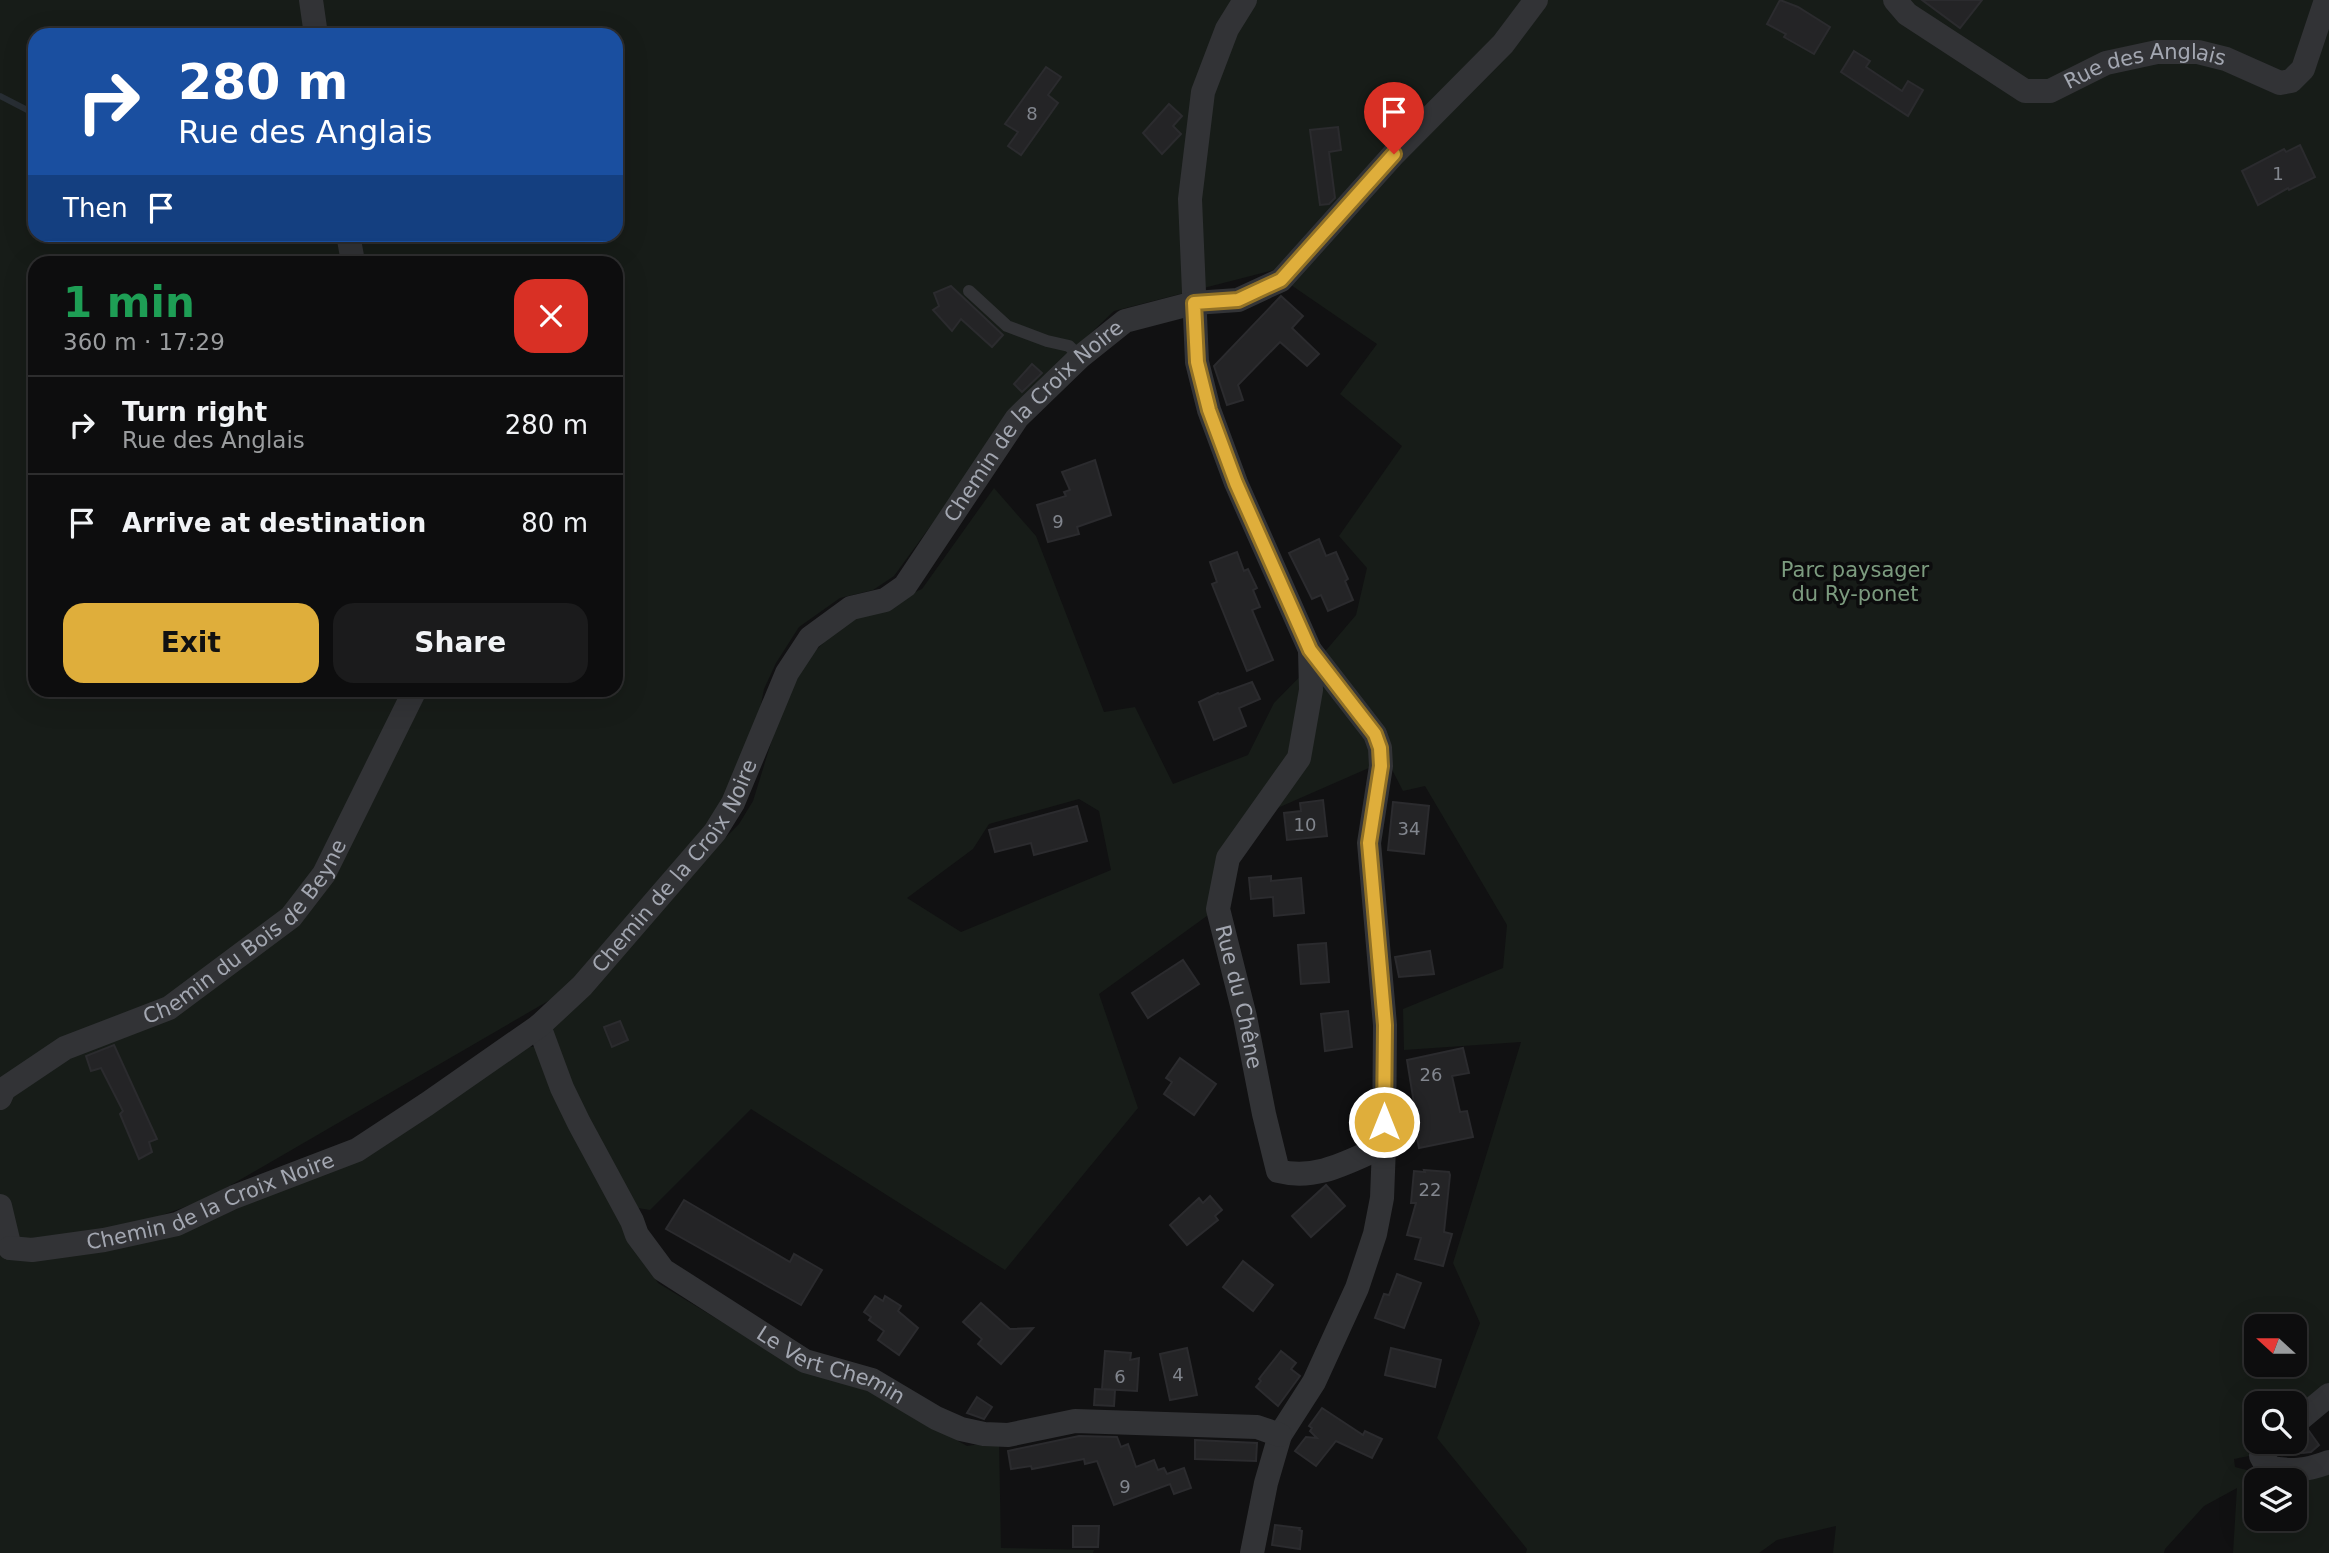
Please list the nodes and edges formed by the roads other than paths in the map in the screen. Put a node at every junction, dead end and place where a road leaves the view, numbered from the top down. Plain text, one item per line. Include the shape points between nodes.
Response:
1 (311, 0) edge
2 (1245, 0) edge
3 (1536, 0) edge
4 (1895, 0) edge
5 (2326, 0) edge
6 (315, 28) edge
7 (969, 291) dead end
8 (1194, 303) junction
9 (1080, 357) junction
10 (1310, 650) junction
11 (412, 697) edge
12 (539, 1026) junction
13 (0, 1098) edge
14 (1384, 1146) junction
15 (0, 1206) edge
16 (5, 1251) edge
17 (2329, 1395) edge
18 (2307, 1413) edge
19 (1280, 1436) junction
20 (2263, 1454) edge
21 (2329, 1462) edge
22 (1252, 1553) edge

1 - 6 street
2 - 8 street via 1227,29 1203,92 1190,199
3 - 8 street via 1503,44 1394,154 1281,280 1238,300
4 - 5 street, Rue des Anglais via 1908,14 2025,91 2049,90 2106,64 2157,52 2198,52 2280,83 2291,80 2303,69
7 - 9 lane via 1007,326 1069,346
8 - 9 street, Chemin de la Croix Noire via 1125,321
8 - 10 street via 1197,362 1209,410
9 - 12 street, Chemin de la Croix Noire via 1017,418 905,586 885,600 851,608 810,638 787,673 733,803 715,832 582,986
10 - 14 street via 1375,734 1380,748 1369,843 1385,1025
10 - 14 street, Rue du Chêne via 1311,690 1299,758 1228,858 1218,909 1278,1171 1314,1175
11 - 13 street, Chemin du Bois de Beyne via 324,874 291,917 169,1009 65,1048 4,1089
12 - 16 street, Chemin de la Croix Noire via 357,1150 177,1224 104,1240
12 - 19 street, Le Vert Chemin via 579,1123 637,1235 663,1270 805,1361 872,1380 936,1418 984,1434 1009,1435 1075,1421 1257,1426
14 - 19 street via 1382,1198 1357,1288 1314,1382
15 - 16 street
17 - 18 street
19 - 22 street
20 - 21 street via 2267,1467 2289,1471

